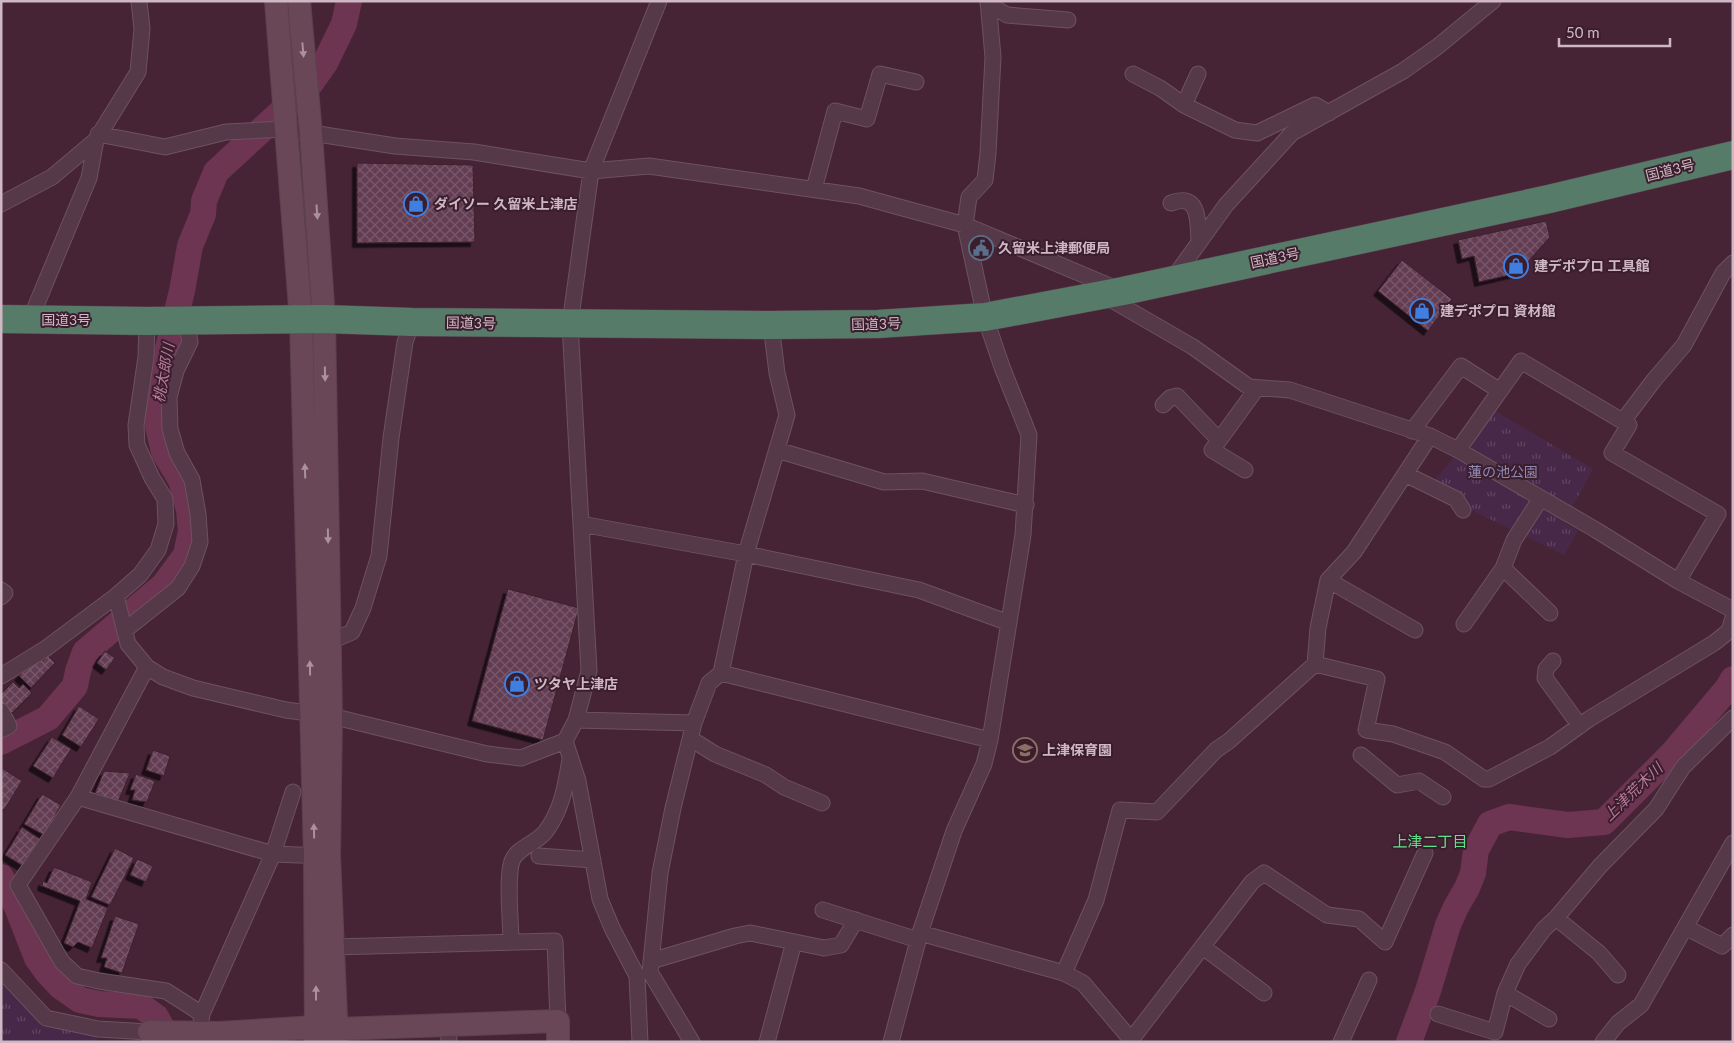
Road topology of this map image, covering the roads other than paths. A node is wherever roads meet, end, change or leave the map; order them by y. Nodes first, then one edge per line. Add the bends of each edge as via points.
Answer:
1 (139, 1) edge
2 (276, 1) edge
3 (299, 1) edge
4 (659, 1) edge
5 (1493, 1) edge
6 (988, 3) edge
7 (1068, 20) dead end
8 (1133, 74) dead end
9 (1198, 74) dead end
10 (916, 82) dead end
11 (1184, 105) junction
12 (1329, 113) junction
13 (286, 129) junction
14 (311, 134) junction
15 (97, 137) junction
16 (1733, 155) edge
17 (591, 171) junction
18 (814, 189) junction
19 (1172, 202) dead end
20 (1, 204) edge
21 (965, 225) junction
22 (1199, 242) junction
23 (1733, 263) edge
24 (1171, 281) junction
25 (1113, 293) junction
26 (985, 317) junction
27 (1, 319) edge
28 (30, 320) junction
29 (186, 320) junction
30 (313, 320) junction
31 (151, 321) junction
32 (412, 322) junction
33 (570, 324) junction
34 (771, 325) junction
35 (1257, 388) junction
36 (1500, 391) junction
37 (1163, 405) dead end
38 (1624, 421) junction
39 (1412, 431) junction
40 (1430, 436) junction
41 (1219, 440) junction
42 (778, 450) junction
43 (1458, 450) junction
44 (1245, 470) dead end
45 (1405, 474) junction
46 (1541, 498) junction
47 (1026, 505) junction
48 (1463, 510) dead end
49 (581, 524) junction
50 (746, 554) junction
51 (1503, 568) junction
52 (1328, 580) junction
53 (1678, 581) junction
54 (1, 590) edge
55 (116, 596) junction
56 (1, 597) edge
57 (1733, 610) edge
58 (1550, 613) dead end
59 (1733, 618) edge
60 (1009, 623) junction
61 (1464, 624) dead end
62 (124, 630) junction
63 (1415, 630) dead end
64 (320, 642) junction
65 (1553, 661) dead end
66 (1315, 664) junction
67 (147, 667) junction
68 (721, 673) junction
69 (1, 676) edge
70 (1, 712) edge
71 (321, 714) junction
72 (1733, 718) edge
73 (576, 720) junction
74 (694, 723) junction
75 (1580, 726) junction
76 (1, 730) edge
77 (691, 738) junction
78 (990, 740) junction
79 (565, 741) junction
80 (1361, 755) dead end
81 (570, 758) junction
82 (293, 792) dead end
83 (78, 797) junction
84 (1443, 797) dead end
85 (822, 803) dead end
86 (1733, 843) edge
87 (1425, 853) dead end
88 (273, 854) junction
89 (322, 856) junction
90 (539, 856) dead end
91 (593, 860) junction
92 (823, 910) dead end
93 (1556, 918) junction
94 (856, 920) junction
95 (1691, 930) dead end
96 (1733, 935) edge
97 (919, 936) junction
98 (511, 942) junction
99 (794, 942) junction
100 (1203, 946) junction
101 (333, 947) junction
102 (1, 970) edge
103 (646, 970) junction
104 (1064, 973) junction
105 (1618, 975) dead end
106 (1369, 980) dead end
107 (1264, 993) dead end
108 (1505, 993) junction
109 (1438, 1014) dead end
110 (1549, 1019) dead end
111 (210, 1030) edge
112 (149, 1032) joint
113 (558, 1032) edge
114 (449, 1033) edge
115 (327, 1035) edge
116 (98, 1036) edge
117 (1489, 1036) edge
118 (1132, 1041) edge
119 (640, 1042) edge
120 (692, 1042) edge
121 (767, 1042) edge
122 (891, 1042) edge
123 (1341, 1042) edge
124 (1603, 1042) edge

1 - 15 street via 142,29 138,72
2 - 13 street
3 -> 14 street
4 - 17 street
5 - 12 street via 1417,62
6 - 7 street via 1007,15
6 - 21 street via 993,57 988,153 984,180 969,197
8 - 11 street
9 - 11 street
10 - 18 street via 880,74 867,119 835,112
11 - 12 street via 1235,130 1257,133 1315,105
12 - 22 street via 1292,133 1226,204
13 - 14 street
13 - 15 street via 226,132 165,147
13 - 30 street
14 - 17 street via 395,146 474,152
14 -> 30 street
15 - 20 street via 52,177
15 - 28 street via 89,178
16 - 24 highway, 国道3号 via 1549,199
17 - 18 street via 648,166
17 - 33 street
18 - 21 street via 859,196
19 - 22 street via 1182,199 1190,202 1197,212
21 - 25 street
21 - 26 street
22 - 24 street
23 - 38 street via 1723,273 1684,345
24 - 25 highway, 国道3号
25 - 26 highway, 国道3号
25 - 35 street via 1249,387
26 - 34 highway, 国道3号 via 878,324
26 - 47 street via 1030,435
27 - 28 highway, 国道3号
28 - 31 highway, 国道3号
29 - 30 highway, 国道3号
29 - 31 highway, 国道3号
29 - 62 street via 190,342 176,371 169,397 170,429 177,453 192,480 200,542 192,566 178,588
30 - 32 highway, 国道3号
30 - 64 street
31 - 55 street via 136,425 137,445 165,499 166,524 158,550 140,575
32 - 33 highway, 国道3号
32 - 64 street via 405,342 390,438 378,556 363,608 352,632
33 - 34 highway, 国道3号
33 - 49 street
34 - 42 street via 787,415
35 - 39 street via 1290,390
35 - 41 street
36 - 38 street via 1520,362
36 - 39 street via 1461,366
36 - 43 street
37 - 41 street via 1177,396
38 - 53 street via 1629,425 1612,453 1718,514
39 - 40 street
40 - 43 street
40 - 45 street
41 - 44 street via 1212,450
42 - 47 street via 884,482 922,481
42 - 50 street
43 - 46 street
45 - 48 street via 1456,499
45 - 52 street via 1354,552
46 - 51 street via 1514,540
46 - 53 street
47 - 60 street
49 - 50 street
49 - 73 street via 588,671
50 - 60 street via 919,590
50 - 68 street
51 - 58 street
51 - 61 street
52 - 63 street
52 - 66 street via 1318,628
53 - 57 street
54 - 56 street via 4,593
55 - 62 street
55 - 69 street via 45,649
59 - 75 street via 1729,631 1714,643
60 - 78 street
62 - 67 street via 128,644
64 - 71 street
65 - 75 street via 1546,669 1545,678
66 - 75 street via 1377,679 1366,730 1393,734 1445,752 1484,780 1550,747
66 - 104 street via 1216,750 1157,812 1120,810 1096,900
67 - 71 street via 193,688 286,710
67 - 83 street
68 - 74 street via 709,683
68 - 78 street
70 - 76 street via 9,726
71 - 79 street via 487,754 521,758
71 - 89 street
72 - 93 street via 1683,767 1656,809 1600,866
73 - 74 street
73 - 79 street
74 - 77 street
77 - 85 street via 715,754
77 - 103 street via 660,873
78 - 97 street via 984,764 954,831
79 - 81 street
80 - 84 street via 1398,785 1419,781
81 - 91 street via 578,781
81 - 98 street via 565,792 555,817 546,832 523,848 513,860 510,877
82 - 88 street
83 - 88 street
83 - 111 street via 18,885 57,954 76,976 166,991
86 - 124 street via 1641,1005 1618,1023
87 - 100 street via 1385,942 1359,919 1327,915 1264,873 1252,882
88 - 89 street
88 - 111 street
89 - 101 street
115 -> 89 street
90 - 91 street
91 - 103 street via 600,899 612,928
92 - 94 street
93 - 105 street via 1599,952
93 - 108 street via 1518,964
94 - 97 street
94 - 99 street via 841,945 824,948
95 - 96 street via 1722,946
97 - 104 street
97 - 122 street
98 - 101 street
98 - 113 street via 555,941
99 - 103 street via 750,933
99 - 121 street
100 - 107 street
100 - 118 street
101 - 115 street
102 - 116 street via 46,1018
103 - 119 street
103 - 120 street
104 - 118 street via 1083,983
106 - 123 street
108 - 110 street
108 - 117 street via 1495,1032
109 - 117 street
111 - 112 street
111 - 115 street
112 - 116 street
113 - 114 street
114 - 115 street

